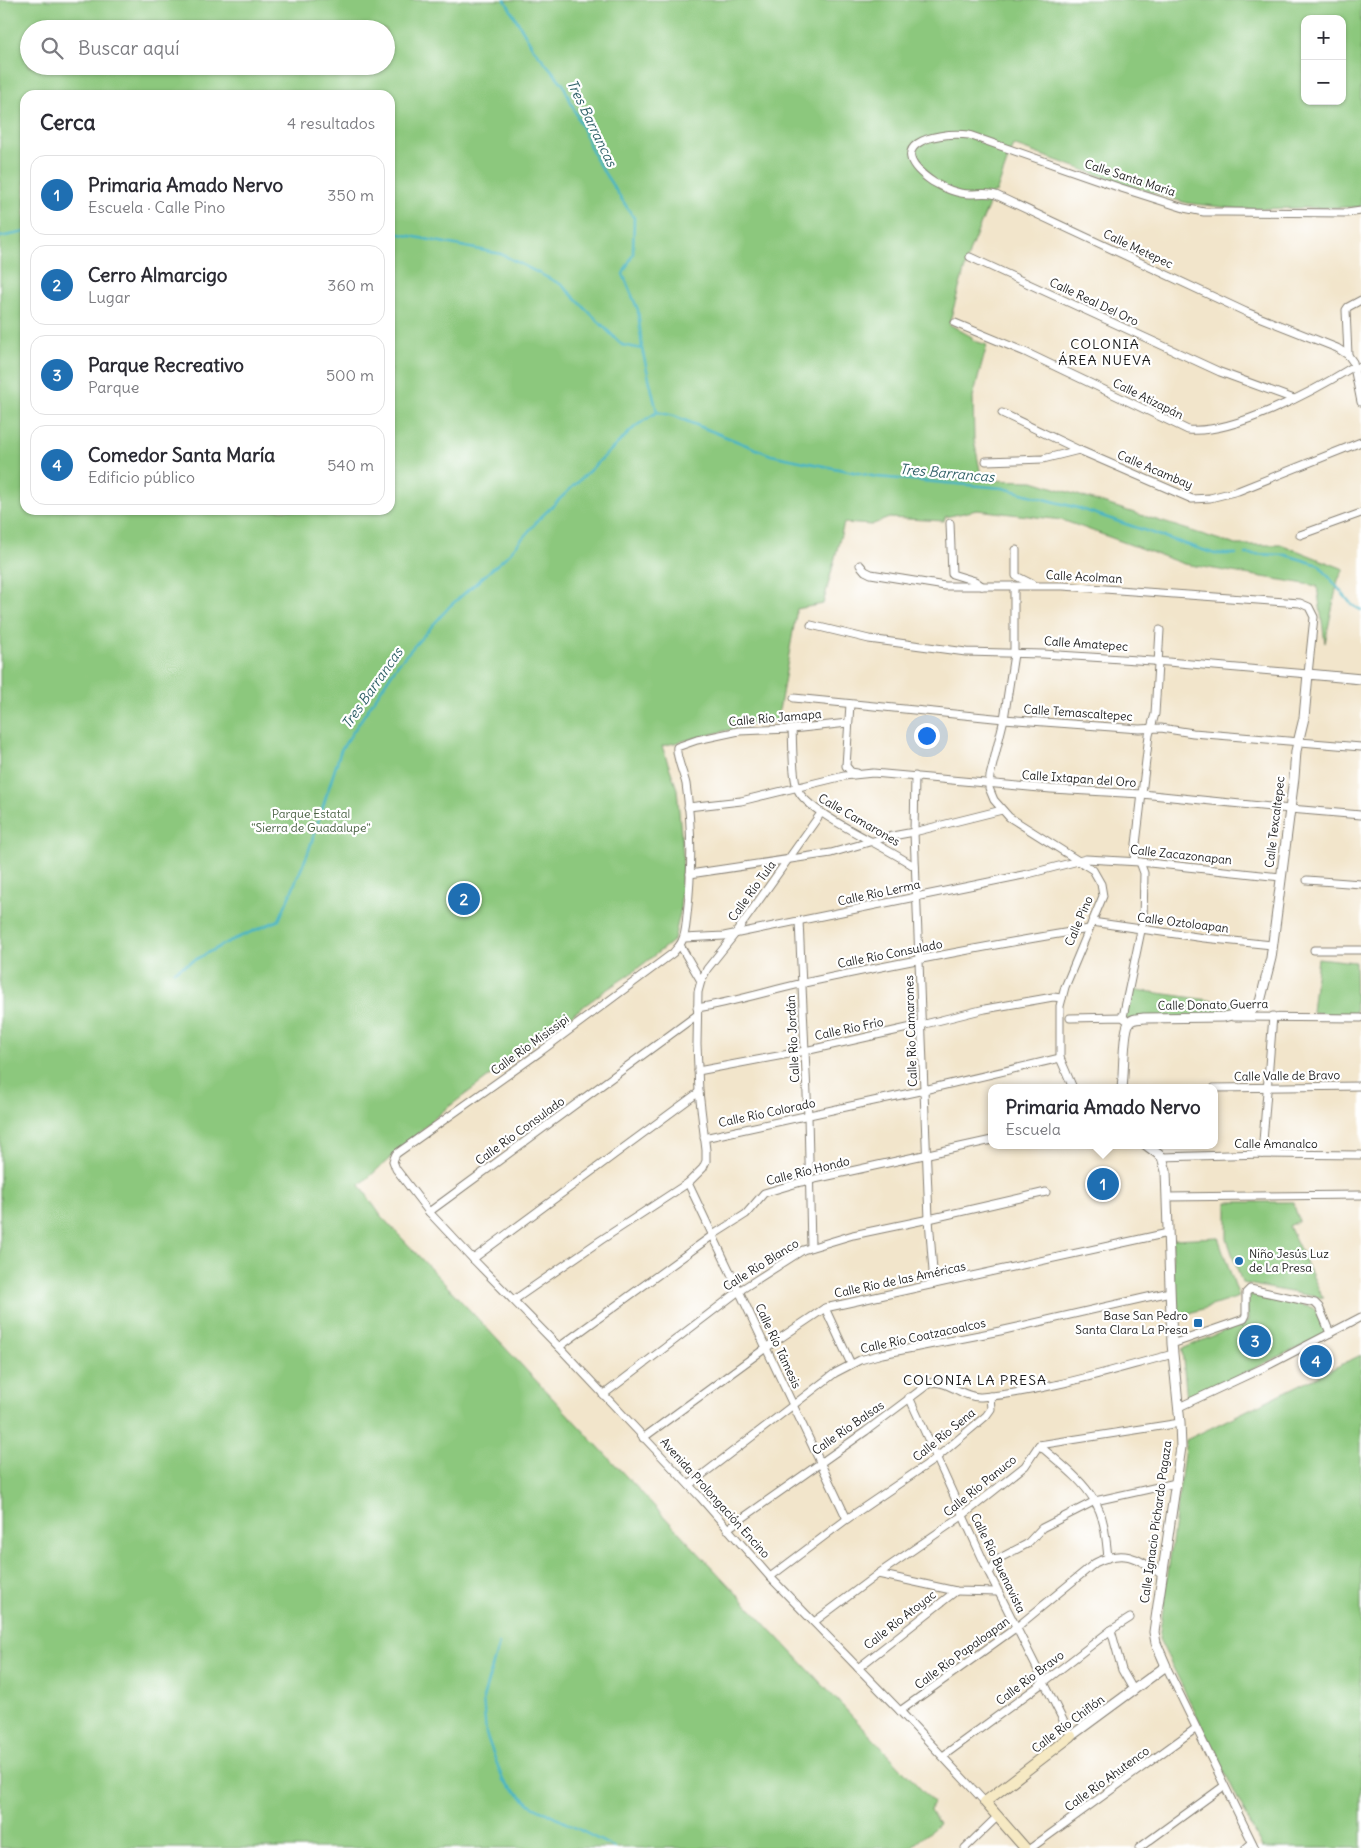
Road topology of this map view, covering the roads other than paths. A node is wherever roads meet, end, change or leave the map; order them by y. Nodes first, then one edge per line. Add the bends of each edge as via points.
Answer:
1 (911, 158) joint
2 (1361, 211) edge
3 (970, 257) dead end
4 (1361, 300) edge
5 (955, 323) dead end
6 (1348, 355) junction
7 (1357, 367) edge
8 (1294, 399) junction
9 (1361, 402) edge
10 (1002, 413) dead end
11 (1361, 442) edge
12 (1079, 450) junction
13 (986, 461) dead end
14 (1361, 512) edge
15 (950, 523) dead end
16 (1300, 535) dead end
17 (1016, 550) dead end
18 (860, 565) dead end
19 (983, 586) junction
20 (1014, 586) junction
21 (1036, 586) junction
22 (1309, 607) joint
23 (811, 625) dead end
24 (1160, 630) dead end
25 (1014, 654) junction
26 (1159, 662) junction
27 (1308, 674) junction
28 (1361, 679) edge
29 (794, 698) dead end
30 (850, 704) junction
31 (1004, 719) junction
32 (848, 723) junction
33 (792, 729) junction
34 (1151, 729) junction
35 (1297, 742) junction
36 (1361, 747) edge
37 (863, 774) junction
38 (915, 776) junction
39 (988, 784) junction
40 (797, 787) junction
41 (1142, 794) junction
42 (688, 807) junction
43 (1290, 809) junction
44 (1002, 810) junction
45 (822, 813) junction
46 (1361, 814) edge
47 (914, 832) junction
48 (872, 841) junction
49 (789, 859) junction
50 (1078, 860) junction
51 (1137, 862) junction
52 (915, 867) junction
53 (690, 874) junction
54 (1281, 877) junction
55 (1307, 880) dead end
56 (1361, 884) edge
57 (918, 897) junction
58 (799, 920) junction
59 (1090, 926) junction
60 (1142, 930) junction
61 (735, 934) junction
62 (682, 941) junction
63 (1272, 944) junction
64 (1314, 950) dead end
65 (1361, 950) edge
66 (919, 960) junction
67 (701, 982) junction
68 (802, 984) junction
69 (1062, 998) junction
70 (696, 1012) junction
71 (1273, 1016) junction
72 (1224, 1017) junction
73 (1070, 1018) dead end
74 (1361, 1018) edge
75 (1126, 1020) junction
76 (921, 1025) junction
77 (805, 1051) junction
78 (1060, 1058) junction
79 (698, 1071) junction
80 (1071, 1084) edge
81 (1122, 1084) edge
82 (1361, 1086) edge
83 (1267, 1087) junction
84 (1218, 1088) edge
85 (924, 1090) junction
86 (699, 1092) junction
87 (808, 1116) junction
88 (704, 1138) junction
89 (988, 1141) edge
90 (1151, 1149) edge
91 (1158, 1154) junction
92 (1262, 1154) junction
93 (928, 1155) junction
94 (1361, 1155) edge
95 (393, 1161) joint
96 (809, 1180) junction
97 (688, 1183) junction
98 (1046, 1192) dead end
99 (1361, 1195) edge
100 (1167, 1197) junction
101 (429, 1212) junction
102 (929, 1219) junction
103 (1168, 1233) junction
104 (713, 1234) junction
105 (811, 1247) junction
106 (473, 1259) junction
107 (934, 1284) junction
108 (739, 1291) junction
109 (1170, 1292) junction
110 (514, 1300) junction
111 (825, 1308) junction
112 (1361, 1317) edge
113 (1330, 1333) junction
114 (1172, 1344) junction
115 (559, 1347) junction
116 (767, 1347) junction
117 (1173, 1354) junction
118 (851, 1364) junction
119 (603, 1395) junction
120 (990, 1396) junction
121 (909, 1398) junction
122 (793, 1406) junction
123 (1179, 1407) junction
124 (1180, 1423) junction
125 (643, 1438) junction
126 (1039, 1445) junction
127 (936, 1459) junction
128 (820, 1462) junction
129 (1176, 1483) junction
130 (688, 1485) junction
131 (1095, 1501) junction
132 (962, 1516) junction
133 (847, 1519) junction
134 (727, 1529) junction
135 (1108, 1558) junction
136 (989, 1573) junction
137 (878, 1574) junction
138 (1161, 1574) junction
139 (770, 1577) junction
140 (956, 1591) junction
141 (998, 1592) junction
142 (1130, 1618) dead end
143 (814, 1622) junction
144 (1017, 1627) junction
145 (1111, 1630) junction
146 (1166, 1666) junction
147 (858, 1668) junction
148 (1044, 1682) junction
149 (1134, 1691) junction
150 (900, 1710) junction
151 (1196, 1729) junction
152 (1071, 1736) junction
153 (942, 1756) junction
154 (1224, 1786) junction
155 (985, 1802) junction
156 (998, 1816) junction
157 (1251, 1846) edge
158 (965, 1848) edge
159 (1025, 1848) edge
160 (1031, 1848) edge
161 (1139, 1848) edge

1 - 2 street, Calle Santa María via 914,146 922,140 960,134 1204,212
1 - 6 street, Calle Metepec via 934,182 947,188 970,194 996,195 1246,312 1326,343
3 - 8 street, Calle Real Del Oro via 1220,372
4 - 6 street via 1346,310
5 - 8 street, Calle Atizapán via 1025,352 1188,430 1217,429
6 - 7 street
7 - 8 street, Calle Atizapán
7 - 9 street
10 - 12 street, Calle Acambay
11 - 12 street, Calle Acambay via 1238,491 1198,499
12 - 13 street via 1043,459
14 - 16 street
15 - 19 street via 952,574
17 - 21 street via 1016,576
18 - 19 street, Calle Acolman via 867,573 929,584
19 - 20 street, Calle Acolman
20 - 21 street, Calle Acolman
20 - 25 street
21 - 22 street, Calle Acolman via 1300,603
22 - 27 street, Calle Texcaltepec via 1314,617
23 - 25 street, Calle Amatepec via 911,646
24 - 26 street
25 - 26 street, Calle Amatepec
25 - 31 street
26 - 27 street, Calle Amatepec
26 - 34 street
27 - 28 street, Calle Amatepec
27 - 35 street, Calle Texcaltepec via 1304,718
29 - 30 street, Calle Temascaltepec
30 - 31 street, Calle Temascaltepec
30 - 32 street
31 - 34 street, Calle Temascaltepec
31 - 39 street
32 - 33 street, Calle Río Jamapa
32 - 37 street via 846,766 851,772
33 - 40 street
33 - 42 street, Calle Río Jamapa via 739,731 677,748
34 - 35 street, Calle Temascaltepec
34 - 41 street
35 - 36 street, Calle Temascaltepec
35 - 43 street, Calle Texcaltepec
37 - 38 street, Calle Ixtapan del Oro
37 - 40 street, Calle Ixtapan del Oro
38 - 39 street, Calle Ixtapan del Oro
38 - 47 street, Calle Río Camarones
39 - 41 street, Calle Ixtapan del Oro
39 - 44 street, Calle Pino
40 - 42 street, Calle Ixtapan del Oro via 741,801
40 - 45 street, Calle Camarones via 804,799
41 - 43 street, Calle Ixtapan del Oro
41 - 51 street
42 - 53 street
43 - 46 street, Calle Ixtapan del Oro
43 - 54 street, Calle Texcaltepec
44 - 47 street
44 - 50 street, Calle Pino via 1017,823
45 - 48 street, Calle Camarones
45 - 49 street, Calle Río Tula
47 - 48 street
47 - 52 street, Calle Río Camarones
48 - 49 street via 831,853
48 - 52 street, Calle Camarones
49 - 53 street
49 - 61 street, Calle Río Tula
50 - 51 street, Calle Zacazonapan
50 - 57 street, Calle Río Lerma
50 - 59 street, Calle Pino via 1097,875 1103,891
51 - 54 street, Calle Zacazonapan
51 - 60 street via 1144,873
52 - 57 street, Calle Río Camarones
53 - 62 street
54 - 63 street, Calle Texcaltepec
55 - 56 street
57 - 58 street, Calle Río Lerma
57 - 66 street, Calle Río Camarones
58 - 61 street, Calle Río Lerma
58 - 68 street, Calle Río Jordán
59 - 60 street, Calle Oztoloapan
59 - 66 street, Calle Río Consulado
59 - 69 street, Calle Pino
60 - 63 street, Calle Oztoloapan
60 - 75 street
61 - 62 street, Calle Río Lerma
61 - 67 street, Calle Río Tula
62 - 67 street
62 - 95 street, Calle Río Misissipi via 673,953 396,1154
63 - 72 street, Calle Texcaltepec via 1260,1002 1252,1010
64 - 65 street
66 - 68 street, Calle Río Consulado
66 - 76 street, Calle Río Camarones
67 - 70 street
68 - 70 street, Calle Río Consulado
68 - 77 street, Calle Río Jordán
69 - 76 street, Calle Río Frío via 985,1009
69 - 78 street, Calle Pino
70 - 79 street
70 - 101 street, Calle Río Consulado
71 - 72 street, Calle Donato Guerra
71 - 74 street, Calle Donato Guerra
71 - 83 street
72 - 75 street, Calle Donato Guerra
73 - 75 street, Calle Donato Guerra
75 - 81 street
76 - 77 street, Calle Río Frío
76 - 85 street, Calle Río Camarones
77 - 79 street, Calle Río Frío
77 - 87 street, Calle Río Jordán
78 - 80 street, Calle Pino
78 - 85 street, Calle Río Colorado
79 - 86 street
82 - 83 street, Calle Valle de Bravo
83 - 84 street, Calle Valle de Bravo
83 - 92 street
85 - 87 street, Calle Río Colorado
85 - 93 street, Calle Río Camarones
86 - 88 street
86 - 106 street
87 - 88 street, Calle Río Colorado
87 - 96 street, Calle Río Jordán
88 - 97 street, Calle Río Colorado via 705,1163
89 - 93 street, Calle Río Hondo
90 - 91 street
91 - 92 street, Calle Amanalco
91 - 100 street, Calle Ignacio Pichardo Pagaza via 1166,1171
92 - 94 street, Calle Amanalco
93 - 96 street, Calle Río Hondo
93 - 102 street, Calle Río Camarones
95 - 101 street, Avenida Prolongación Encino
96 - 104 street, Calle Río Hondo via 764,1193 746,1214
96 - 105 street, Calle Río Jordán
97 - 104 street, Calle Río Támesis
97 - 110 street, Calle Río Colorado
98 - 102 street, Calle Río Blanco
99 - 100 street
100 - 103 street, Calle Ignacio Pichardo Pagaza
101 - 106 street, Avenida Prolongación Encino
102 - 105 street, Calle Río Blanco
102 - 107 street, Calle Río Camarones
103 - 107 street, Calle Río de las Américas
103 - 109 street, Calle Ignacio Pichardo Pagaza
104 - 108 street, Calle Río Támesis
104 - 115 street, Calle Río Hondo
105 - 108 street, Calle Río Blanco
106 - 110 street, Avenida Prolongación Encino
107 - 111 street, Calle Río de las Américas
108 - 116 street, Calle Río Támesis
108 - 119 street, Calle Río Blanco
109 - 114 street, Calle Ignacio Pichardo Pagaza
109 - 118 street, Calle Río Coatzacoalcos via 882,1354
110 - 115 street, Avenida Prolongación Encino
111 - 116 street, Calle Río de las Américas
111 - 118 street
112 - 113 street
113 - 114 street via 1315,1303 1250,1289 1246,1293 1245,1318
113 - 123 street
114 - 117 street, Calle Ignacio Pichardo Pagaza
115 - 119 street, Avenida Prolongación Encino
116 - 122 street, Calle Río Támesis
116 - 125 street, Calle Río de las Américas
117 - 120 street via 1043,1387
117 - 123 street, Calle Ignacio Pichardo Pagaza
118 - 122 street, Calle Río Coatzacoalcos
119 - 125 street, Avenida Prolongación Encino
120 - 121 street, Calle Río Balsas via 974,1397 934,1382
120 - 127 street, Calle Río Sena via 991,1409 986,1416
121 - 127 street, Calle Río Buenavista
121 - 128 street, Calle Río Balsas
122 - 128 street, Calle Río Támesis
122 - 130 street, Calle Río Coatzacoalcos
123 - 124 street, Calle Ignacio Pichardo Pagaza
124 - 126 street
124 - 129 street, Calle Ignacio Pichardo Pagaza via 1181,1447
125 - 130 street, Avenida Prolongación Encino
126 - 131 street via 1078,1479
126 - 132 street, Calle Río Panuco via 1025,1466
127 - 132 street, Calle Río Buenavista
127 - 133 street, Calle Río Sena
128 - 133 street, Calle Río Támesis
128 - 134 street, Calle Río Balsas
129 - 131 street
129 - 138 street, Calle Ignacio Pichardo Pagaza
130 - 134 street, Avenida Prolongación Encino
131 - 135 street via 1105,1531
131 - 136 street via 1042,1528 1027,1544 998,1559
132 - 136 street, Calle Río Buenavista
132 - 137 street, Calle Río Panuco
133 - 139 street, Calle Río Sena
134 - 139 street, Avenida Prolongación Encino
135 - 138 street, Calle Río Papaloapan via 1137,1558
135 - 144 street, Calle Río Papaloapan via 1095,1563
136 - 141 street, Calle Río Buenavista
137 - 140 street
137 - 143 street, Calle Río Panuco
138 - 146 street, Calle Ignacio Pichardo Pagaza via 1154,1632
139 - 143 street, Avenida Prolongación Encino
140 - 141 street
140 - 147 street, Calle Río Atoyac
141 - 144 street, Calle Río Buenavista
142 - 145 street, Calle Río Bravo
143 - 147 street, Avenida Prolongación Encino
144 - 148 street, Calle Río Buenavista
144 - 150 street, Calle Río Papaloapan
145 - 148 street, Calle Río Bravo
145 - 149 street via 1122,1670
146 - 149 street, Calle Río Chiflón
146 - 151 street, Calle Ignacio Pichardo Pagaza
147 - 150 street, Avenida Prolongación Encino
148 - 152 street, Calle Río Buenavista
148 - 153 street, Calle Río Bravo
149 - 152 street, Calle Río Chiflón
150 - 153 street, Avenida Prolongación Encino
151 - 154 street, Calle Ignacio Pichardo Pagaza
151 - 160 street, Calle Río Ahutenco
152 - 155 main road, Calle Río Chiflón
153 - 155 street, Avenida Prolongación Encino
154 - 157 street, Calle Ignacio Pichardo Pagaza
154 - 161 street
155 - 156 main road, Avenida Prolongación Encino
156 - 158 street
156 - 159 main road, Avenida Prolongación Encino

